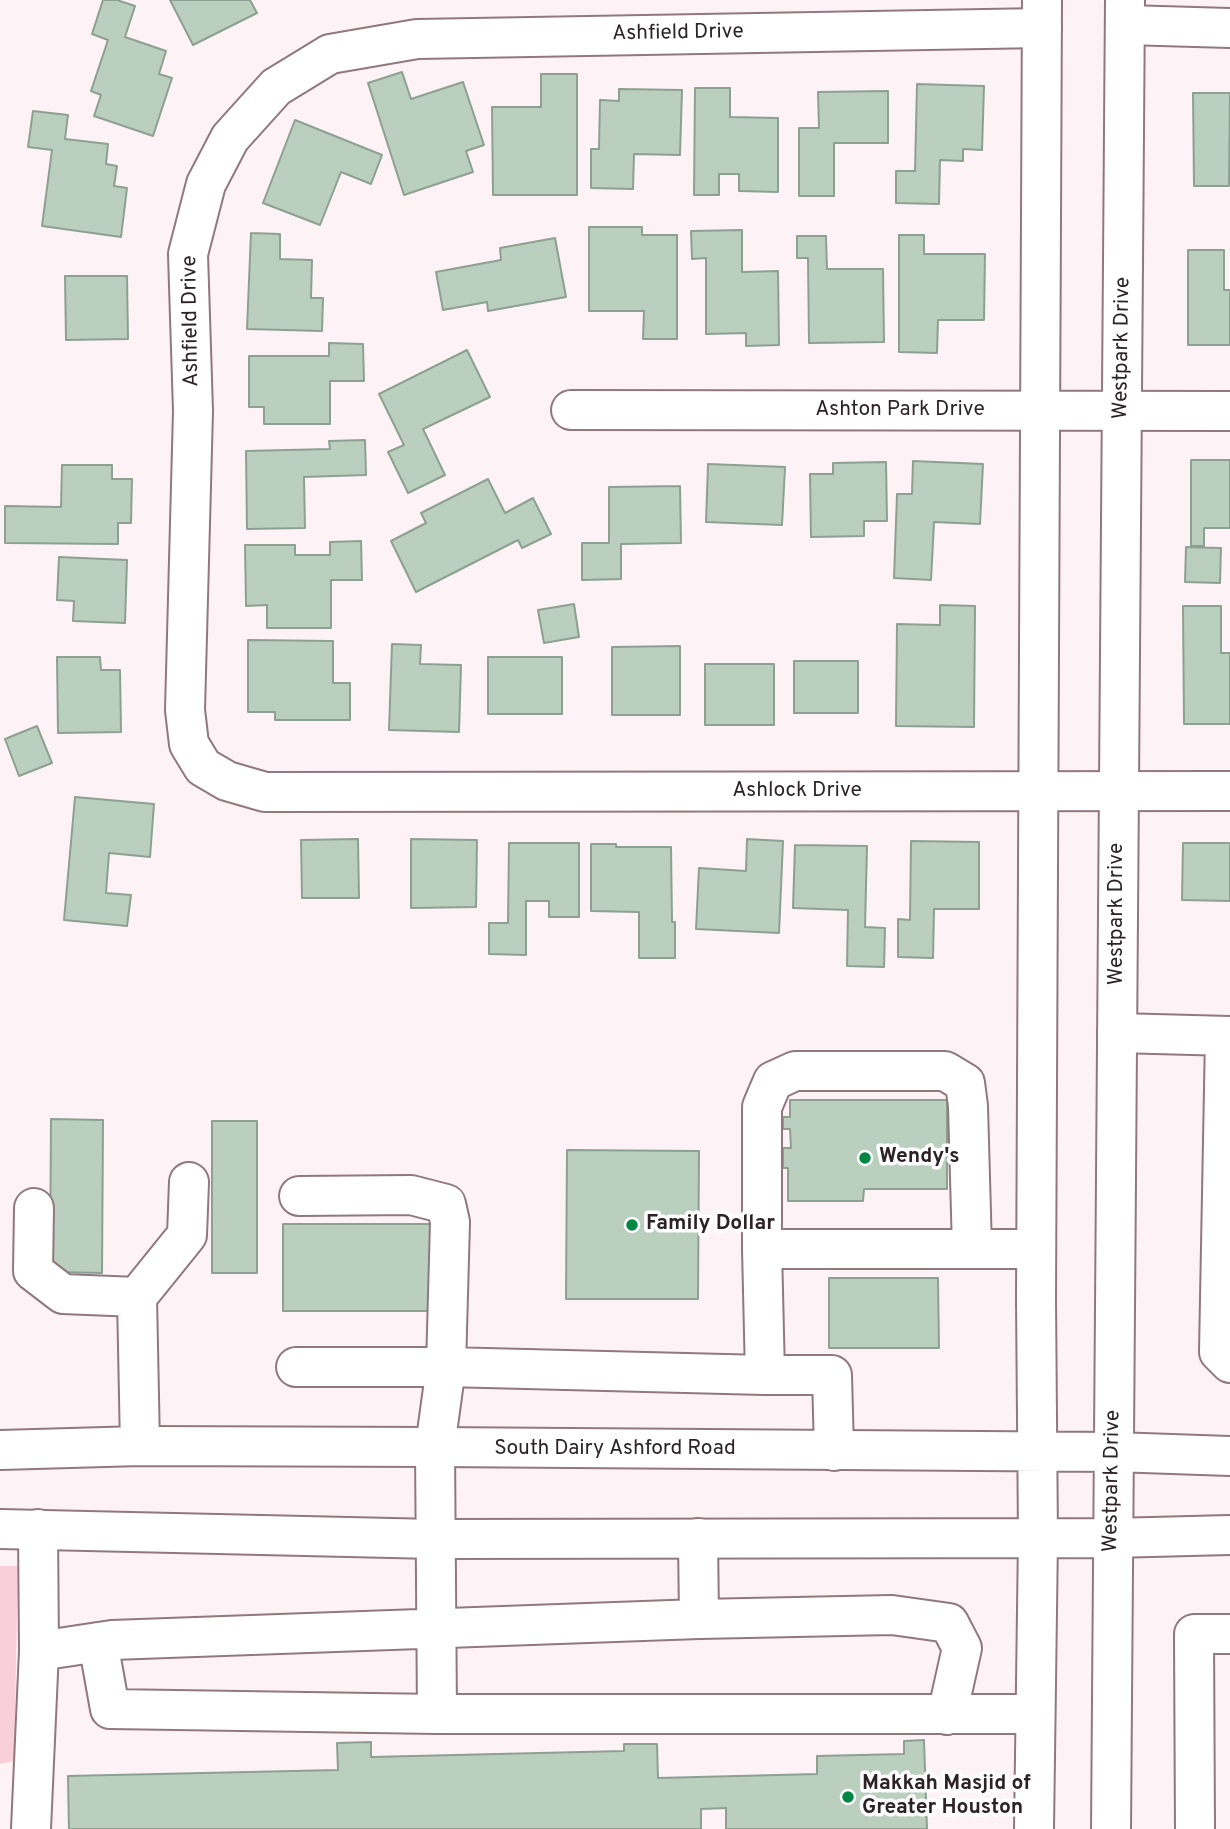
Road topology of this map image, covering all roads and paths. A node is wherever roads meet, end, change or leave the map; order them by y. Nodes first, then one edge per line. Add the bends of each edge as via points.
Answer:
1 (1125, 12) edge
2 (1042, 14) edge
3 (1230, 28) edge
4 (571, 410) dead end
5 (1122, 411) junction
6 (1230, 411) edge
7 (1040, 412) junction
8 (1119, 790) junction
9 (1038, 791) junction
10 (1230, 791) edge
11 (364, 793) joint
12 (1117, 1033) junction
13 (1228, 1036) edge
14 (189, 1182) dead end
15 (299, 1196) dead end
16 (34, 1208) dead end
17 (762, 1249) junction
18 (972, 1249) junction
19 (1036, 1249) junction
20 (137, 1297) junction
21 (1230, 1363) edge
22 (296, 1367) dead end
23 (446, 1367) junction
24 (765, 1375) junction
25 (140, 1447) junction
26 (435, 1447) junction
27 (0, 1450) edge
28 (834, 1451) junction
29 (1114, 1452) junction
30 (1037, 1453) junction
31 (1230, 1456) edge
32 (0, 1529) edge
33 (38, 1529) junction
34 (1230, 1535) edge
35 (698, 1538) junction
36 (1038, 1538) junction
37 (1112, 1538) junction
38 (435, 1539) junction
39 (699, 1619) junction
40 (437, 1628) junction
41 (1230, 1634) edge
42 (98, 1642) junction
43 (39, 1651) junction
44 (437, 1714) junction
45 (947, 1714) junction
46 (1034, 1714) junction
47 (31, 1829) edge
48 (1034, 1829) edge
49 (1111, 1829) edge
50 (1195, 1829) edge

1 - 3 main road
1 - 5 main road, Westpark Drive
2 - 7 main road
2 - 11 main road, Ashfield Drive via 417,39 330,54 276,87 230,138 206,184 188,254 193,411 185,710 189,744 203,767 227,782 265,792
4 - 7 main road, Ashton Park Drive
5 - 6 main road, Ashton Park Drive
5 - 7 main road, Ashton Park Drive
5 - 8 main road, Westpark Drive
7 - 9 main road
8 - 9 main road, Ashlock Drive
8 - 10 main road, Ashlock Drive
8 - 12 main road, Westpark Drive
9 - 11 main road, Ashlock Drive
9 - 19 main road
12 - 13 main road
12 - 29 main road, Westpark Drive
13 - 21 main road via 1219,1352
14 - 20 main road via 187,1236
15 - 23 main road via 411,1195 446,1204 450,1222
16 - 20 main road via 33,1271 63,1294
17 - 18 main road
17 - 18 main road via 762,1107 773,1081 795,1071 945,1071 965,1083
17 - 24 main road
18 - 19 main road
19 - 30 main road
20 - 25 main road
22 - 23 main road
23 - 24 main road
23 - 26 main road
24 - 28 main road via 832,1375
25 - 26 main road, South Dairy Ashford Road
25 - 27 main road, South Dairy Ashford Road
26 - 28 main road, South Dairy Ashford Road
26 - 38 main road
28 - 30 main road, South Dairy Ashford Road
29 - 30 main road, South Dairy Ashford Road
29 - 31 main road, South Dairy Ashford Road
29 - 37 main road, Westpark Drive
30 - 36 main road
32 - 33 main road
33 - 38 main road
33 - 43 main road
34 - 37 main road
35 - 36 main road
35 - 38 main road
35 - 39 main road
36 - 37 main road
36 - 46 main road
37 - 49 main road, Westpark Drive
38 - 40 main road
39 - 40 main road
39 - 45 main road via 892,1615 949,1622 962,1648
40 - 42 main road
40 - 44 main road
41 - 50 main road via 1194,1634
42 - 43 main road
42 - 44 main road via 110,1709
43 - 47 main road
44 - 45 main road
45 - 46 main road
46 - 48 main road

